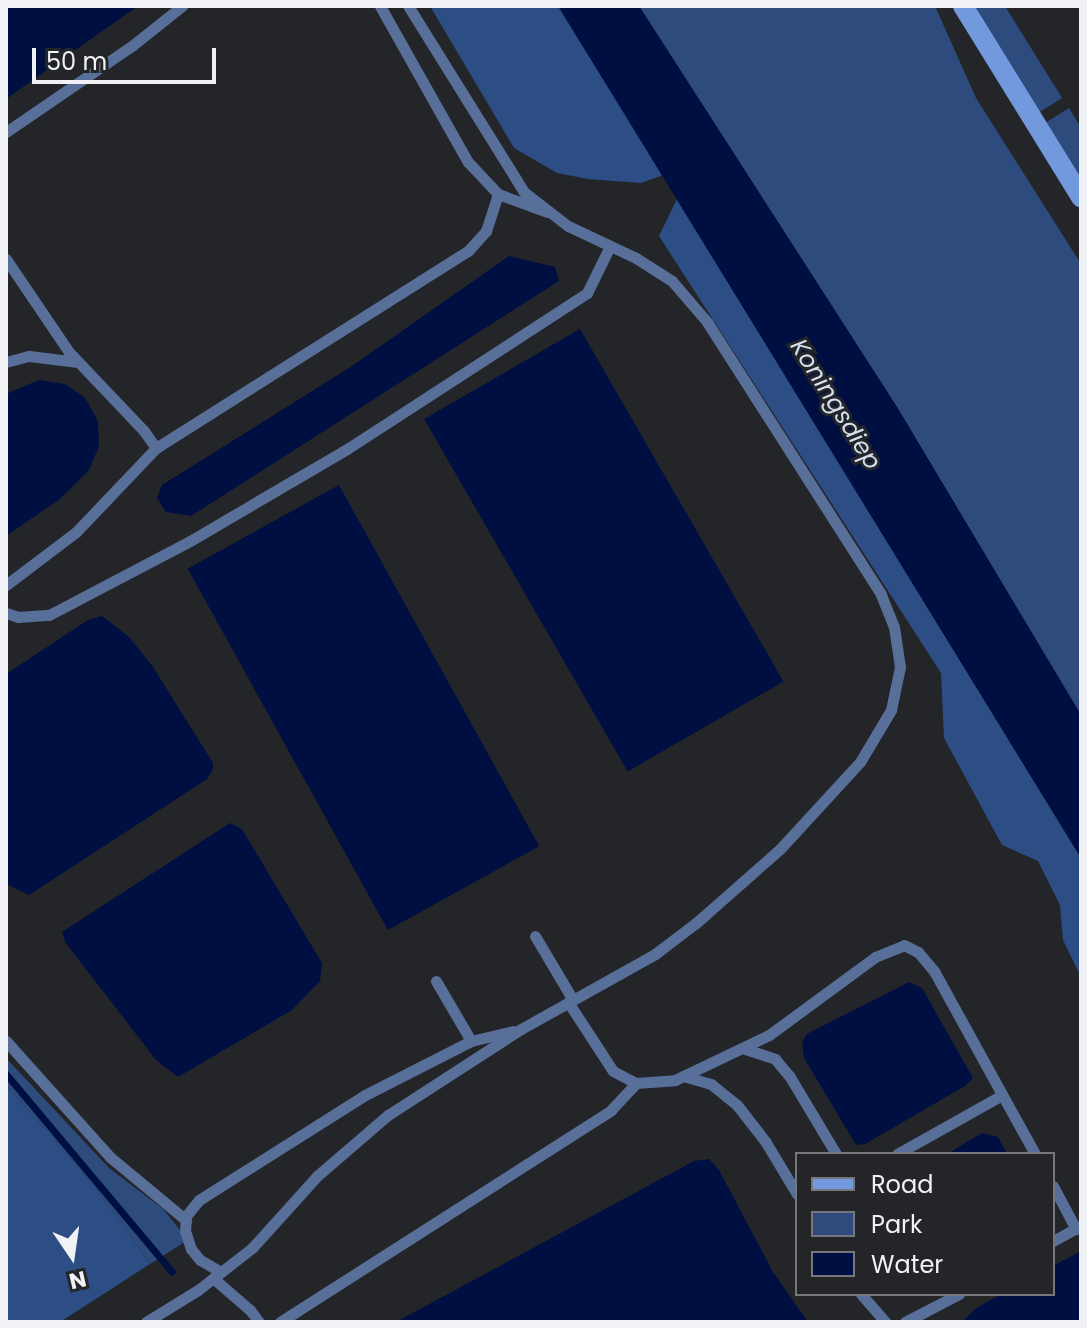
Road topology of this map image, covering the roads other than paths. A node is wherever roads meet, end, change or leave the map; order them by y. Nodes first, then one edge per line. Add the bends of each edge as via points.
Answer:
1 (182, 6) edge
2 (380, 6) edge
3 (408, 6) edge
4 (963, 6) edge
5 (6, 132) edge
6 (498, 194) junction
7 (1081, 197) edge
8 (552, 213) junction
9 (610, 246) junction
10 (6, 259) edge
11 (6, 362) edge
12 (79, 362) junction
13 (156, 448) junction
14 (6, 585) edge
15 (6, 613) edge
16 (535, 936) dead end
17 (436, 981) dead end
18 (570, 1001) junction
19 (521, 1029) junction
20 (6, 1041) edge
21 (471, 1041) junction
22 (745, 1049) junction
23 (683, 1076) junction
24 (636, 1083) junction
25 (1002, 1095) junction
26 (835, 1152) edge
27 (901, 1152) edge
28 (1034, 1152) edge
29 (1055, 1189) edge
30 (795, 1191) edge
31 (186, 1220) junction
32 (1078, 1227) edge
33 (1055, 1240) edge
34 (217, 1275) junction
35 (863, 1296) edge
36 (955, 1296) edge
37 (146, 1322) edge
38 (259, 1322) edge
39 (280, 1322) edge
40 (885, 1322) edge
41 (905, 1322) edge

1 - 5 lane
2 - 6 lane via 468,162
3 - 8 lane via 524,192
4 - 7 street
6 - 8 lane
6 - 13 lane via 486,231 468,251
8 - 9 lane
9 - 15 lane via 587,293 347,449 49,615
9 - 18 lane via 672,281 708,323 881,594 894,627 900,667 891,710 860,762 780,849 655,954
10 - 12 lane
11 - 12 lane via 29,356
12 - 13 lane
13 - 14 lane via 76,532
16 - 18 lane
17 - 21 lane
18 - 19 lane
18 - 24 lane via 613,1071
19 - 21 lane
19 - 34 lane via 388,1115 317,1176 252,1248
20 - 31 lane via 110,1157
21 - 31 lane via 365,1095 199,1200
22 - 23 lane
22 - 25 lane via 875,957 904,945 934,971
22 - 26 lane via 775,1059
23 - 24 lane
23 - 30 lane via 711,1084 737,1105
24 - 39 lane via 611,1110
25 - 27 lane
25 - 28 lane
29 - 32 lane
31 - 34 lane via 191,1249
32 - 33 lane
34 - 37 lane
34 - 38 lane
35 - 40 lane
36 - 41 lane

